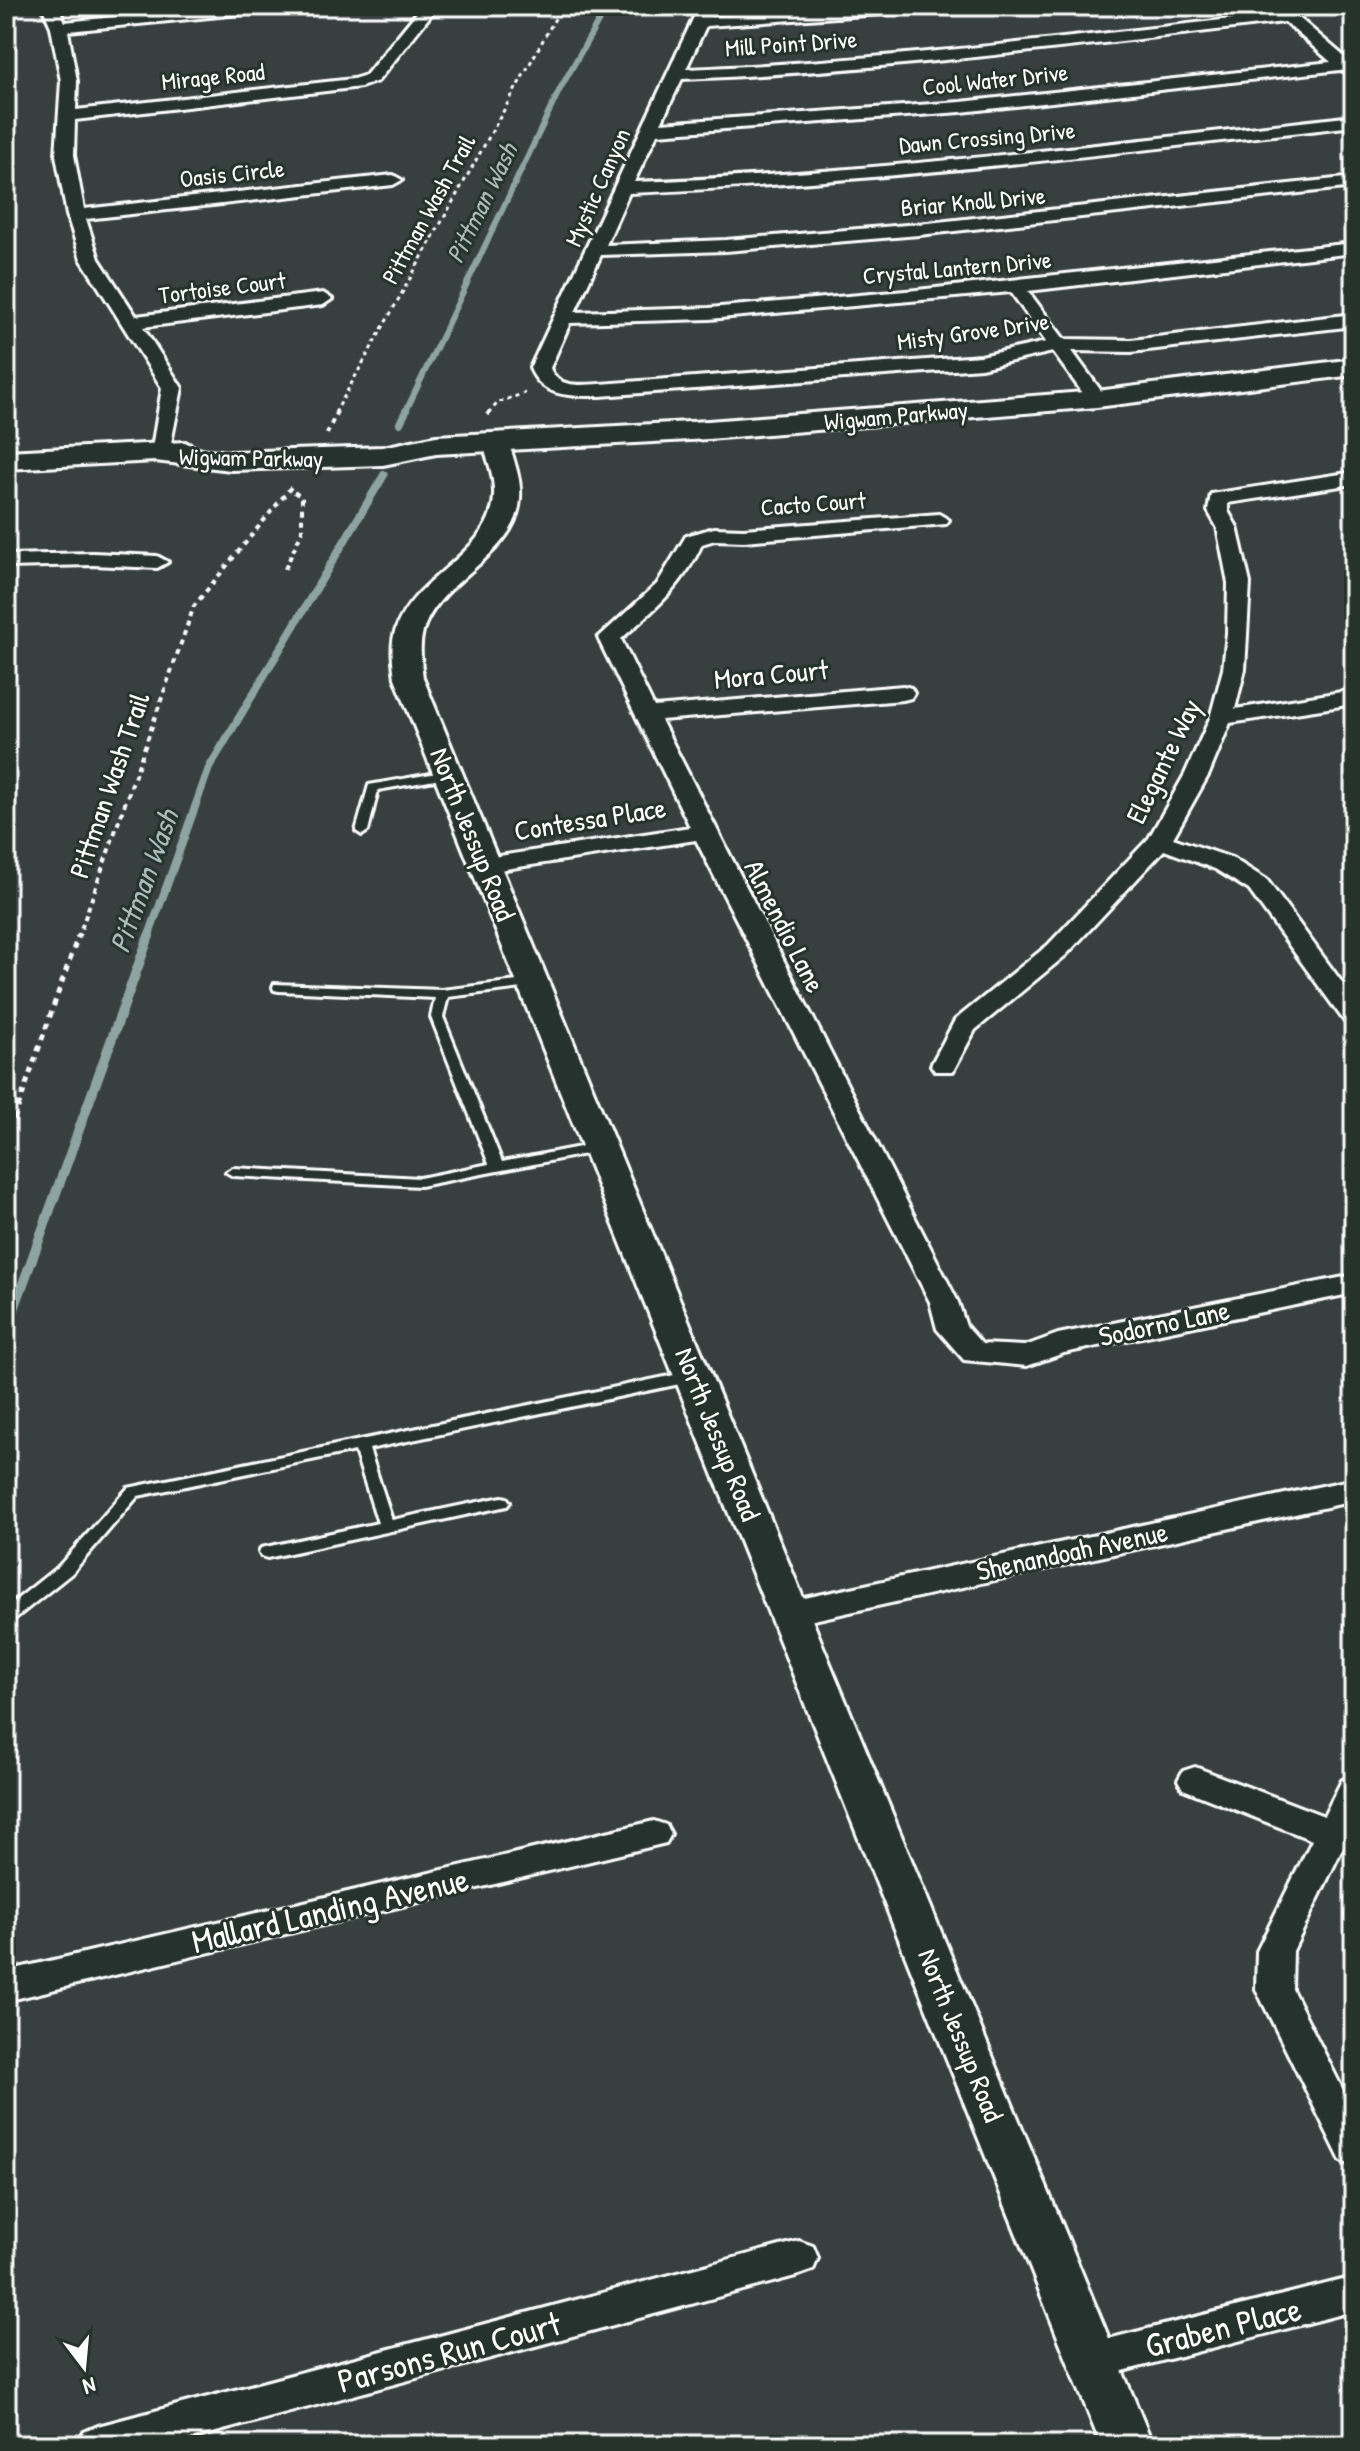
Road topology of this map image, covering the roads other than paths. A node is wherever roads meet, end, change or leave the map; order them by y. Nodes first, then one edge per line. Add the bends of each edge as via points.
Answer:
1 (50, 6) edge
2 (271, 6) edge
3 (430, 6) edge
4 (924, 6) edge
5 (1276, 6) edge
6 (704, 14) edge
7 (1289, 17) junction
8 (59, 27) junction
9 (1349, 69) edge
10 (677, 74) junction
11 (67, 116) junction
12 (1354, 121) edge
13 (650, 129) junction
14 (393, 180) dead end
15 (1354, 182) edge
16 (624, 188) junction
17 (76, 215) junction
18 (1354, 248) edge
19 (595, 250) junction
20 (1016, 287) junction
21 (323, 299) dead end
22 (563, 317) junction
23 (1354, 320) edge
24 (128, 323) junction
25 (1057, 345) junction
26 (1354, 367) edge
27 (550, 385) joint
28 (1097, 399) junction
29 (489, 430) junction
30 (161, 454) junction
31 (6, 460) edge
32 (1354, 478) edge
33 (939, 520) dead end
34 (693, 540) joint
35 (6, 561) edge
36 (157, 562) dead end
37 (903, 693) dead end
38 (1354, 697) edge
39 (645, 715) junction
40 (1221, 718) junction
41 (448, 775) junction
42 (362, 831) dead end
43 (704, 832) junction
44 (1159, 841) junction
45 (486, 865) junction
46 (534, 983) junction
47 (279, 987) dead end
48 (442, 994) junction
49 (1354, 1017) edge
50 (944, 1065) dead end
51 (601, 1147) junction
52 (497, 1167) junction
53 (233, 1172) dead end
54 (1354, 1284) edge
55 (974, 1353) joint
56 (694, 1376) junction
57 (360, 1445) junction
58 (1354, 1490) edge
59 (502, 1502) dead end
60 (387, 1527) junction
61 (267, 1552) dead end
62 (791, 1613) junction
63 (6, 1617) edge
64 (1195, 1780) dead end
65 (1354, 1789) edge
66 (1331, 1833) junction
67 (654, 1834) dead end
68 (6, 1986) edge
69 (1354, 2150) edge
70 (799, 2258) dead end
71 (1354, 2294) edge
72 (1092, 2361) junction
73 (98, 2445) edge
74 (1127, 2445) edge

1 - 8 street
2 - 8 street
3 - 11 street, Mirage Road via 372,78 364,81
4 - 6 street
5 - 7 street
6 - 10 street, Mystic Canyon
7 - 9 street
7 - 10 street, Mill Point Drive via 996,50
8 - 11 street via 69,81
9 - 13 street, Cool Water Drive via 961,107
10 - 13 street, Mystic Canyon
11 - 17 street via 65,155
12 - 16 street, Dawn Crossing Drive via 1000,161
13 - 16 street, Mystic Canyon
14 - 17 street, Oasis Circle
15 - 19 street, Briar Knoll Drive via 911,231
16 - 19 street, Mystic Canyon
17 - 24 street via 90,259
18 - 20 street, Crystal Lantern Drive
19 - 22 street, Mystic Canyon
20 - 22 street, Crystal Lantern Drive via 682,314
20 - 25 street
21 - 24 street, Tortoise Court
22 - 27 street, Mystic Canyon via 540,368
23 - 25 street, Misty Grove Drive via 1131,346
24 - 30 street via 172,388
25 - 27 street, Misty Grove Drive via 981,362 819,375 600,390
25 - 28 street
26 - 28 main road, Wigwam Parkway
28 - 29 main road, Wigwam Parkway via 723,429
29 - 30 main road, Wigwam Parkway via 383,456 231,461
29 - 41 street, North Jessup Road via 506,482 507,505 479,551 424,602 406,649 409,678
30 - 31 main road, Wigwam Parkway
32 - 40 street, Elegante Way via 1218,498 1239,583 1234,669
33 - 34 street, Cacto Court via 714,534
34 - 39 street, Almendio Lane via 665,589 609,638
35 - 36 street
37 - 39 street, Mora Court
38 - 40 street
39 - 43 street, Almendio Lane
40 - 44 street, Elegante Way
41 - 42 lane via 373,787
41 - 45 street, North Jessup Road
43 - 45 street, Contessa Place
43 - 55 street, Almendio Lane via 944,1302 952,1329
44 - 49 street via 1211,857 1258,885
44 - 50 street, Elegante Way via 1057,950 964,1026
45 - 46 street, North Jessup Road
46 - 48 lane
46 - 51 street, North Jessup Road
47 - 48 lane
48 - 52 lane via 437,1017
51 - 52 lane
51 - 56 street, North Jessup Road
52 - 53 lane via 420,1182
54 - 55 street, Sodorno Lane via 1058,1344 1027,1356
56 - 57 lane
56 - 62 street, North Jessup Road
57 - 60 lane
57 - 63 lane via 133,1492 66,1569
58 - 62 street, Shenandoah Avenue
59 - 60 lane
60 - 61 lane
62 - 72 street, North Jessup Road
64 - 66 street
65 - 66 street
66 - 69 street via 1275,1951 1274,1989
67 - 68 street, Mallard Landing Avenue
70 - 73 street, Parsons Run Court
71 - 72 street, Graben Place
72 - 74 street, North Jessup Road

